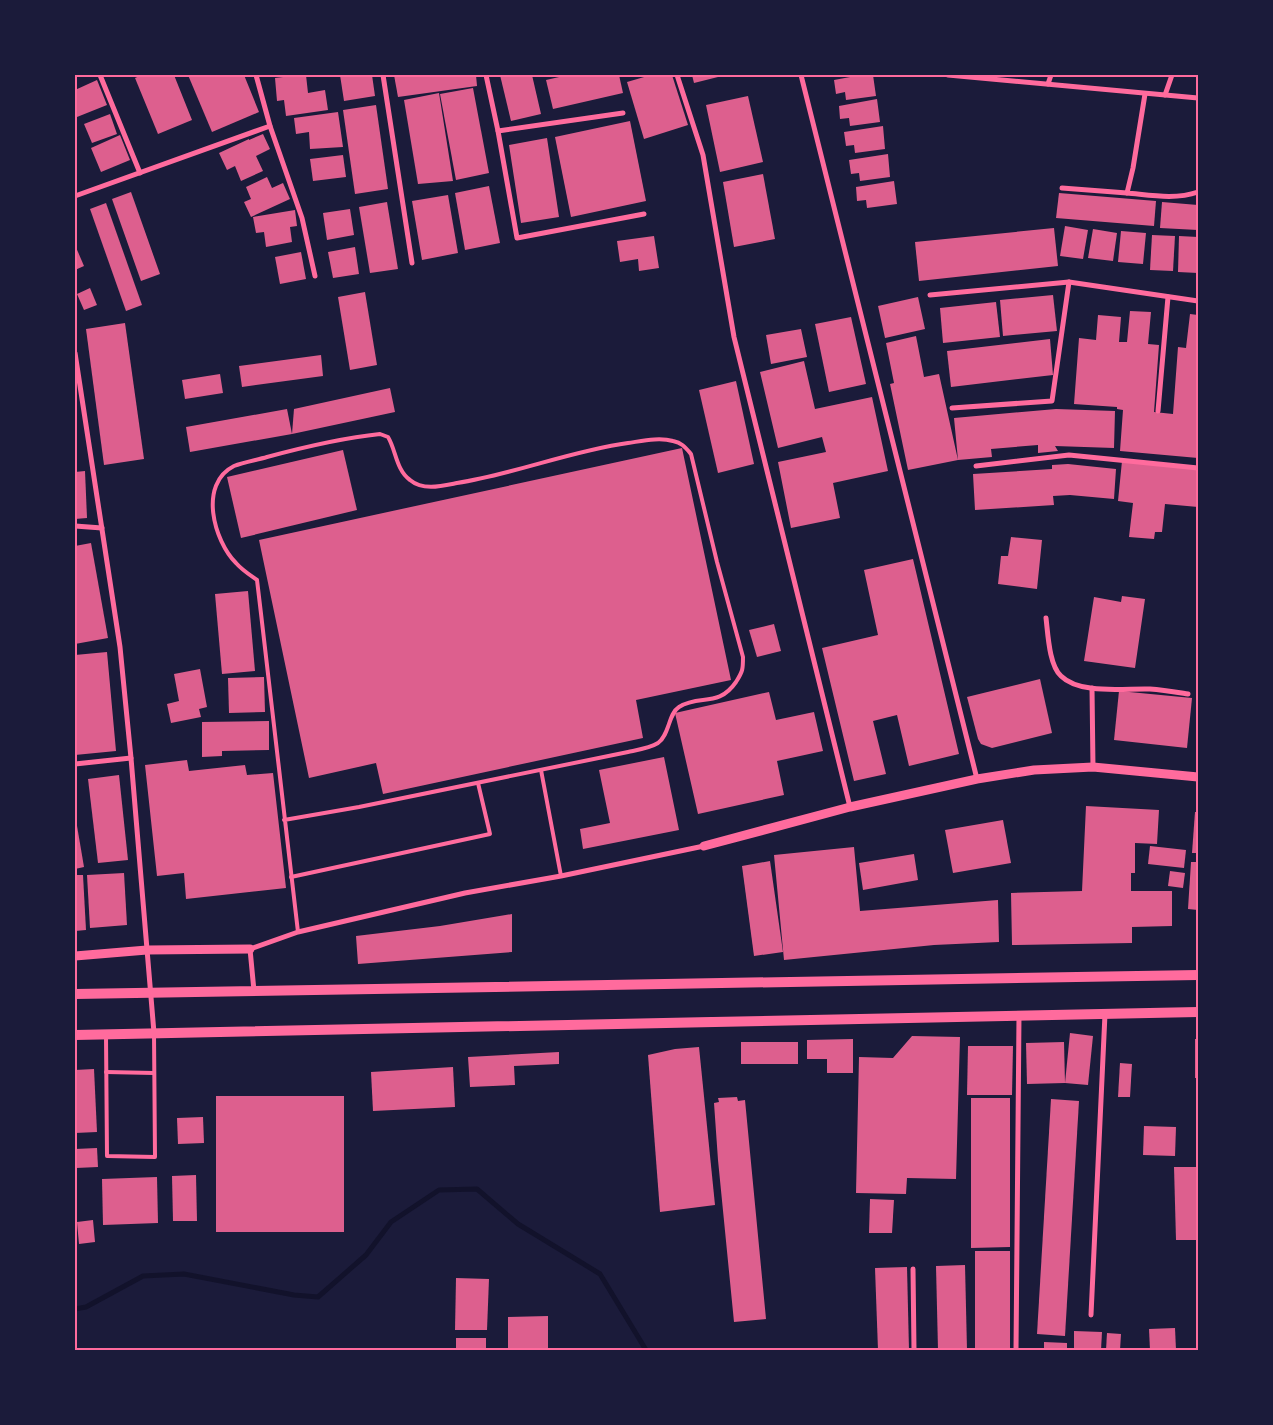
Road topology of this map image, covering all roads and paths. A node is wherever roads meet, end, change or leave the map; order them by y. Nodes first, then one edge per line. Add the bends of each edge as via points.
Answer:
1 (100, 75) edge
2 (256, 75) edge
3 (383, 75) edge
4 (486, 75) edge
5 (677, 75) edge
6 (801, 75) edge
7 (948, 75) edge
8 (1051, 75) edge
9 (1172, 75) edge
10 (1005, 78) edge
11 (1048, 84) junction
12 (1145, 94) junction
13 (1165, 96) junction
14 (1198, 98) edge
15 (623, 113) dead end
16 (270, 126) junction
17 (498, 131) junction
18 (140, 173) junction
19 (1062, 188) dead end
20 (1127, 192) junction
21 (1198, 192) edge
22 (75, 196) edge
23 (644, 214) dead end
24 (412, 263) dead end
25 (315, 276) dead end
26 (1069, 282) junction
27 (930, 295) dead end
28 (1168, 297) junction
29 (1198, 301) edge
30 (75, 353) edge
31 (952, 408) dead end
32 (1158, 411) dead end
33 (976, 466) dead end
34 (1198, 468) edge
35 (75, 526) edge
36 (102, 528) junction
37 (1046, 618) dead end
38 (1092, 688) junction
39 (1188, 694) dead end
40 (131, 758) junction
41 (75, 764) edge
42 (1093, 767) junction
43 (541, 770) junction
44 (1198, 777) edge
45 (977, 779) junction
46 (478, 783) junction
47 (850, 807) junction
48 (284, 820) junction
49 (704, 846) joint
50 (562, 876) junction
51 (292, 878) junction
52 (298, 932) junction
53 (147, 950) junction
54 (250, 950) junction
55 (75, 956) edge
56 (1198, 975) edge
57 (254, 990) junction
58 (150, 993) junction
59 (75, 994) edge
60 (1198, 1012) edge
61 (1105, 1014) junction
62 (1019, 1016) junction
63 (154, 1034) junction
64 (75, 1035) edge
65 (106, 1035) junction
66 (106, 1072) junction
67 (154, 1073) junction
68 (913, 1269) dead end
69 (1091, 1315) dead end
70 (914, 1350) edge
71 (1016, 1350) edge

1 - 18 street
2 - 16 street
3 - 24 street
4 - 17 street
5 - 47 street via 703,155 734,337
6 - 45 street
7 - 10 street
8 - 11 street
9 - 13 street
10 - 11 street
11 - 12 street
12 - 13 street
12 - 20 street
13 - 14 street
15 - 17 street
16 - 18 street
16 - 25 street via 302,218
17 - 23 street via 516,238
18 - 22 street
19 - 20 street
20 - 21 street via 1161,196 1188,196
26 - 27 street
26 - 28 street
26 - 31 street via 1052,401
28 - 29 street
28 - 32 street
30 - 36 street
33 - 34 street via 1069,455
35 - 36 street
36 - 40 street via 120,647
37 - 38 street via 1055,668 1073,684
38 - 39 street via 1150,689
38 - 42 street
40 - 41 street
40 - 53 street
42 - 44 street
42 - 45 street via 1034,770
43 - 46 lane
43 - 48 lane via 657,743 678,708 729,693 744,671 691,454 683,444 672,440 648,440 599,447 485,479 430,487 409,480 400,468 392,442 380,434 300,448 234,466 220,477 212,500 212,514 224,547 235,563 257,580
43 - 50 lane
45 - 47 street
46 - 48 lane
46 - 51 lane via 490,834
47 - 49 street
48 - 51 lane
49 - 50 street
50 - 52 street via 465,893
51 - 52 lane
52 - 54 street
53 - 54 street
53 - 55 street
53 - 58 street
54 - 57 street
56 - 57 main road
57 - 58 main road
58 - 59 main road
58 - 63 street
60 - 61 main road
61 - 62 main road
61 - 69 street
62 - 63 main road
62 - 71 street
63 - 65 main road
63 - 67 lane
64 - 65 main road
65 - 66 lane
66 - 67 lane
66 - 67 lane via 107,1156 155,1157
68 - 70 street

